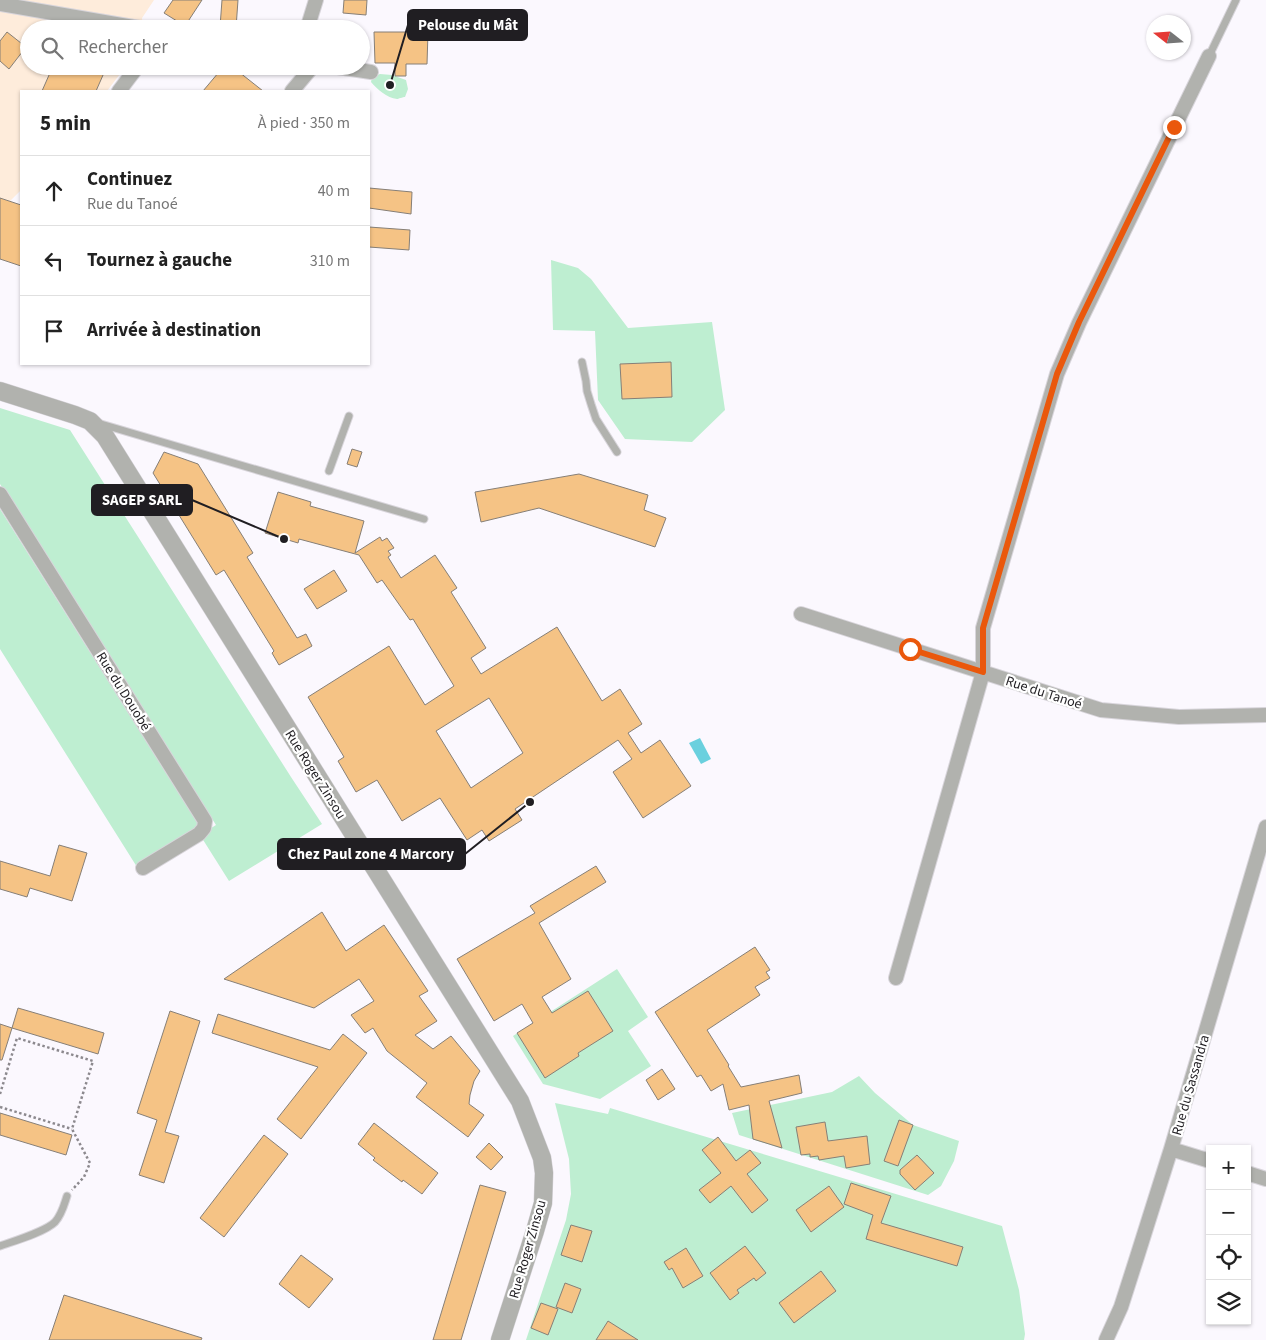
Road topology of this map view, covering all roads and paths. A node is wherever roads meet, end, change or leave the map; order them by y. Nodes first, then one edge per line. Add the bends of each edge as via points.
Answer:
1 (316, 0) edge
2 (1236, 0) edge
3 (0, 4) edge
4 (93, 20) edge
5 (310, 20) edge
6 (1209, 56) joint
7 (131, 75) edge
8 (305, 75) edge
9 (120, 90) edge
10 (293, 90) edge
11 (582, 362) dead end
12 (0, 391) edge
13 (349, 416) dead end
14 (90, 421) junction
15 (617, 452) dead end
16 (330, 471) dead end
17 (0, 494) edge
18 (424, 519) dead end
19 (801, 614) dead end
20 (983, 672) junction
21 (1266, 715) edge
22 (1266, 827) edge
23 (143, 868) dead end
24 (896, 978) dead end
25 (0, 1094) edge
26 (0, 1108) edge
27 (72, 1129) junction
28 (1171, 1149) junction
29 (1206, 1160) edge
30 (1251, 1174) edge
31 (1266, 1179) edge
32 (67, 1196) joint
33 (0, 1246) edge
34 (500, 1340) edge
35 (1106, 1340) edge

1 - 5 street
2 - 6 lane
3 - 4 street
6 - 20 street via 1079,322 1057,374 983,628
7 - 9 street
8 - 10 street
11 - 15 lane via 596,418
12 - 14 street, Rue Roger Zinsou
13 - 16 lane
14 - 18 lane
14 - 34 street, Rue Roger Zinsou via 105,436 520,1101 542,1158 543,1203
17 - 23 street, Rue du Douobé via 205,821 199,834
19 - 20 street, Rue du Tanoé
20 - 21 street, Rue du Tanoé via 1100,710 1179,717
20 - 24 street
22 - 28 street, Rue du Sassandra
25 - 27 path via 17,1038 93,1061
26 - 27 path
27 - 32 path via 90,1163 84,1177
28 - 29 street
28 - 35 street, Rue du Sassandra via 1121,1307
30 - 31 street
32 - 33 lane via 62,1212 47,1228

